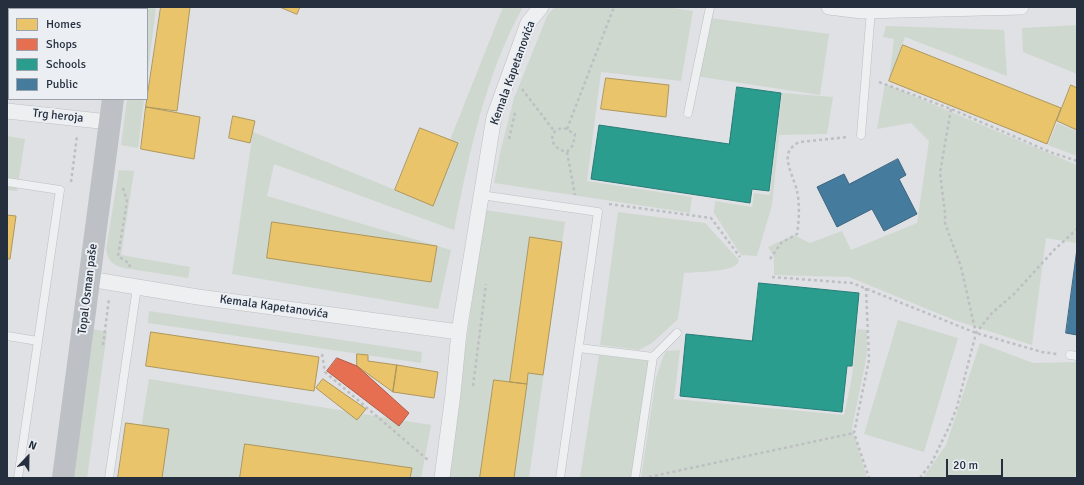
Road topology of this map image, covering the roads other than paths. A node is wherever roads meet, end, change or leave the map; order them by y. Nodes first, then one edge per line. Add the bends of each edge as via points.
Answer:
1 (541, 7) edge
2 (710, 7) edge
3 (829, 7) edge
4 (1010, 7) edge
5 (1021, 7) edge
6 (870, 10) junction
7 (113, 100) edge
8 (7, 111) edge
9 (688, 113) dead end
10 (109, 122) junction
11 (861, 135) road end
12 (7, 182) edge
13 (480, 195) junction
14 (89, 280) junction
15 (137, 287) junction
16 (459, 332) junction
17 (677, 333) dead end
18 (7, 336) edge
19 (38, 340) junction
20 (579, 348) junction
21 (653, 357) junction
22 (442, 475) edge
23 (18, 478) edge
24 (63, 478) edge
25 (109, 478) edge
26 (560, 478) edge
27 (635, 478) edge

1 - 13 street, Kemala Kapetanovića via 528,22 494,117
2 - 9 lane
3 - 6 street
4 - 5 street
4 - 6 street
6 - 11 lane
7 - 10 street, Topal Osman paše
8 - 10 street, Trg heroja
10 - 14 street, Topal Osman paše
12 - 19 lane via 60,190
13 - 16 street, Kemala Kapetanovića
13 - 20 lane via 598,212
14 - 15 street, Kemala Kapetanovića
14 - 24 street, Topal Osman paše
15 - 16 street, Kemala Kapetanovića
15 - 25 lane
16 - 22 street, Kemala Kapetanovića
17 - 21 lane
18 - 19 lane
19 - 23 lane
20 - 21 lane
20 - 26 lane
21 - 27 lane

